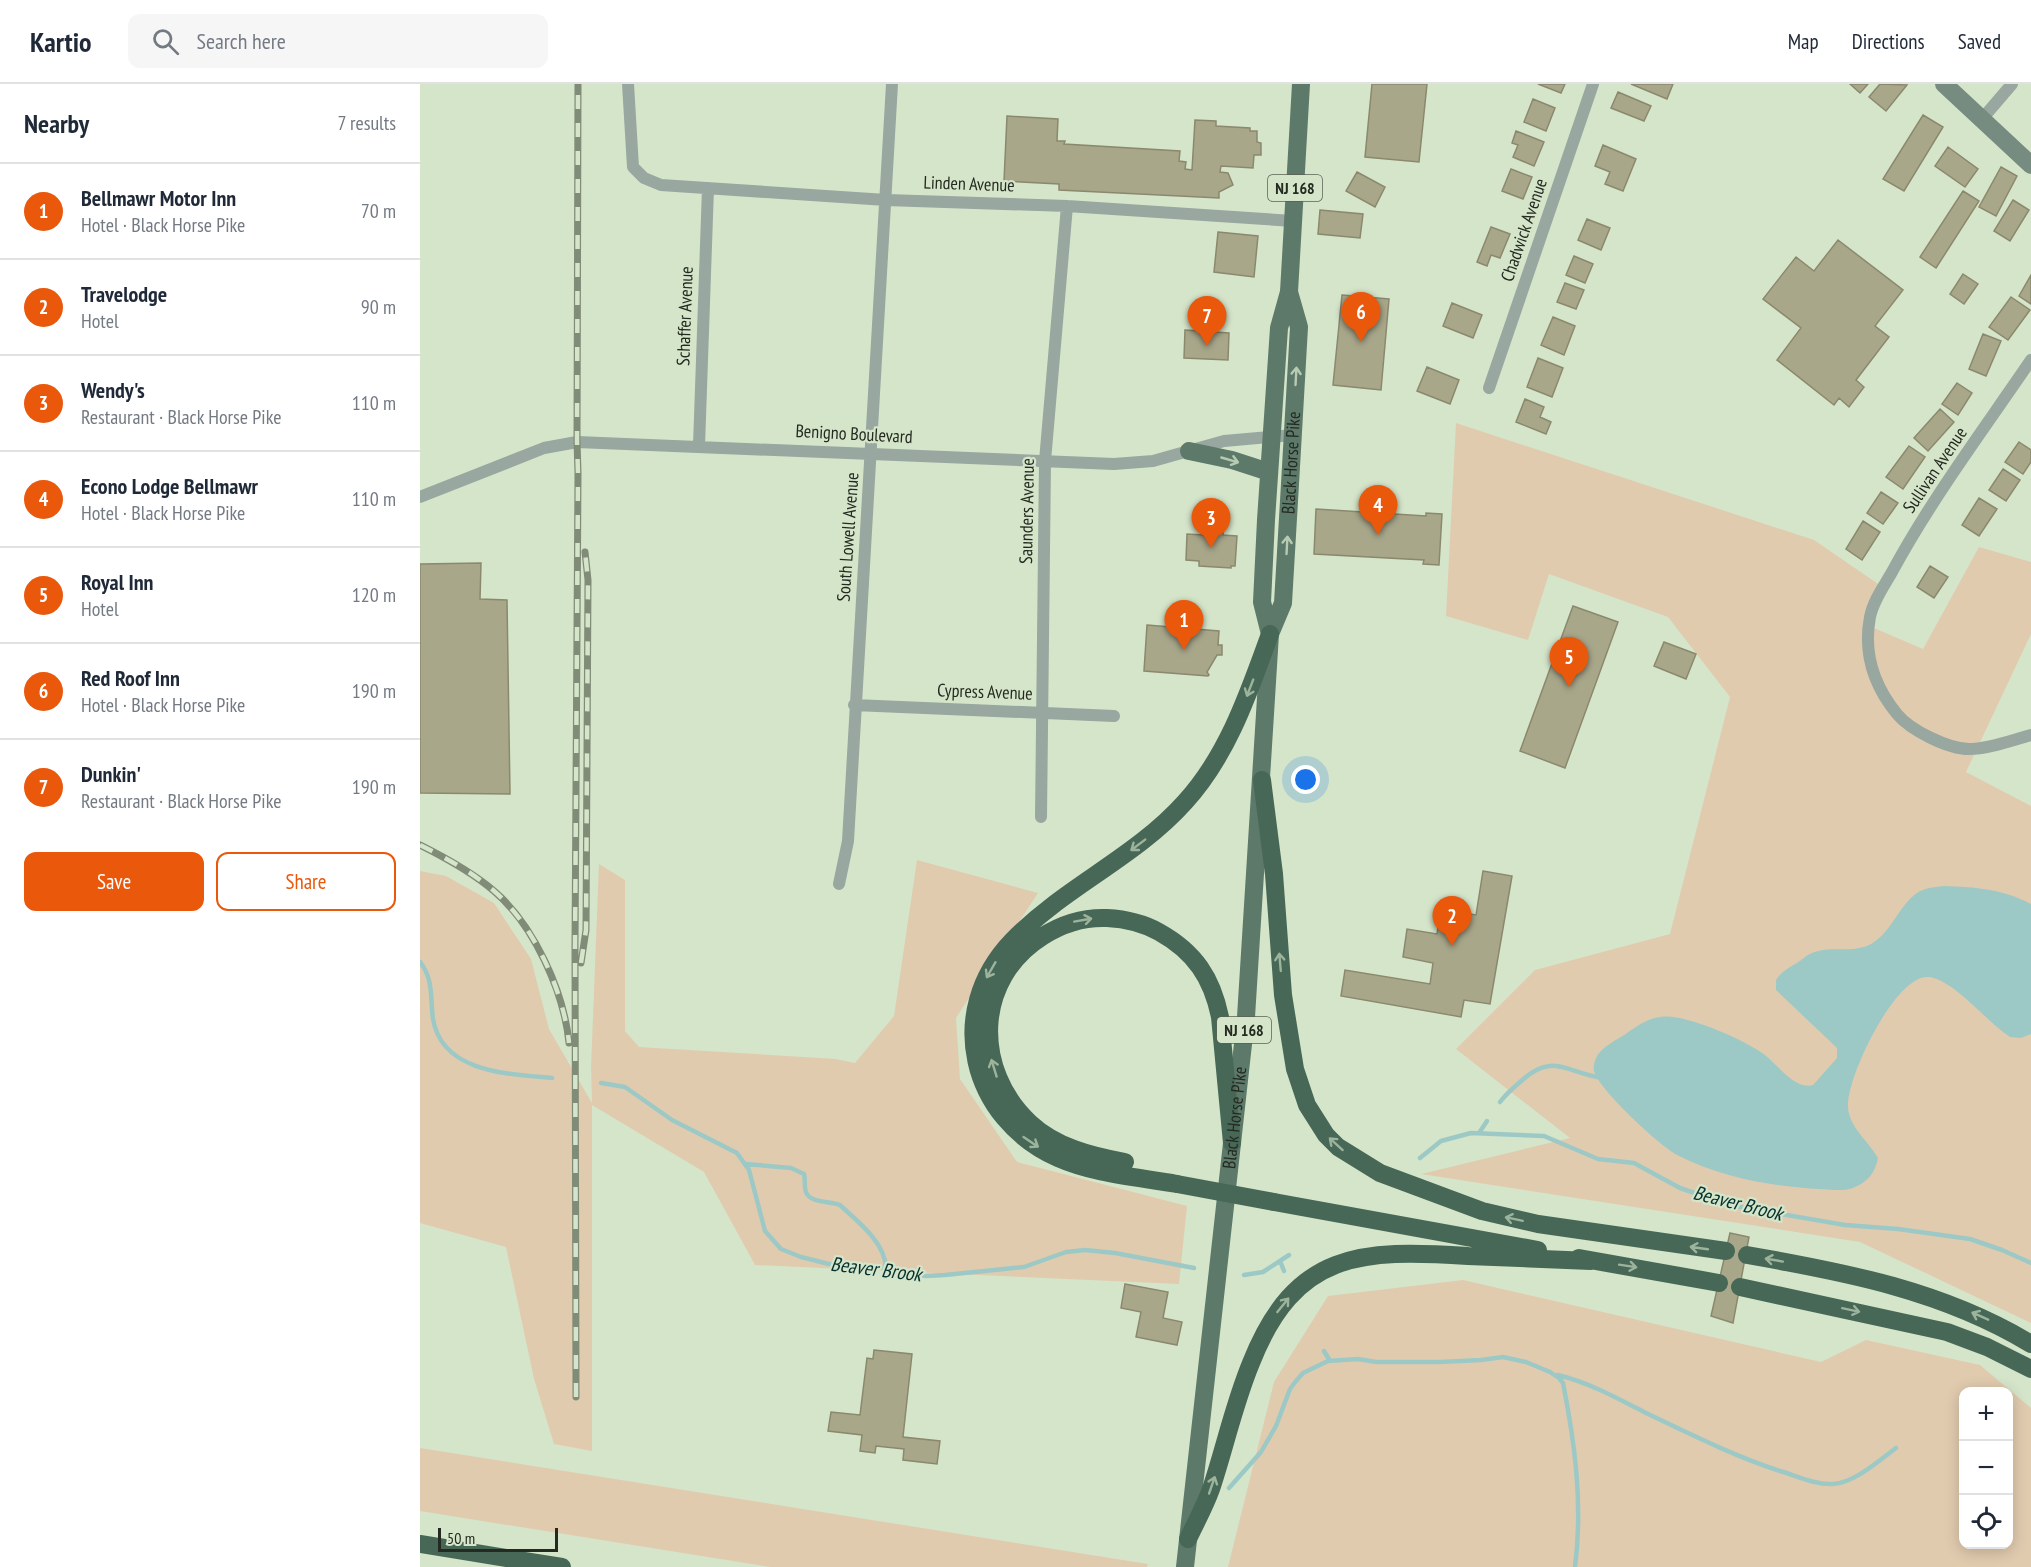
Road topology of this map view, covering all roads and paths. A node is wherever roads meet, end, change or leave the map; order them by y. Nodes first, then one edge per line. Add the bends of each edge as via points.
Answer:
1 (628, 84) edge
2 (892, 84) edge
3 (1301, 84) edge
4 (1593, 84) edge
5 (1944, 84) edge
6 (2012, 84) edge
7 (1982, 119) junction
8 (2031, 165) edge
9 (708, 189) junction
10 (886, 200) junction
11 (1067, 206) junction
12 (1293, 221) junction
13 (1289, 292) junction
14 (2031, 360) edge
15 (1489, 388) dead end
16 (1271, 435) junction
17 (1293, 435) junction
18 (699, 446) junction
19 (1190, 452) junction
20 (872, 453) junction
21 (1045, 461) junction
22 (1269, 472) junction
23 (420, 497) edge
24 (1270, 634) junction
25 (854, 705) junction
26 (1042, 712) junction
27 (1114, 716) dead end
28 (2031, 735) edge
29 (1262, 780) junction
30 (1041, 817) dead end
31 (839, 884) dead end
32 (1232, 1143) junction
33 (1178, 1178) junction
34 (1274, 1196) junction
35 (1614, 1234) junction
36 (1726, 1251) dead end
37 (1747, 1255) dead end
38 (1591, 1261) junction
39 (1719, 1283) dead end
40 (1740, 1287) dead end
41 (2031, 1344) edge
42 (2004, 1354) junction
43 (2031, 1369) edge
44 (2031, 1379) edge
45 (1188, 1539) junction
46 (420, 1544) edge
47 (562, 1567) edge
48 (1185, 1567) edge

1 - 9 street, Linden Avenue via 633,167 661,186
2 - 10 street, South Lowell Avenue
3 - 12 main road, Black Horse Pike / NJ 168
4 - 15 street, Chadwick Avenue
5 - 7 main road
6 - 7 street
7 - 8 main road
9 - 10 street, Linden Avenue
9 - 18 street, Schaffer Avenue
10 - 11 street, Linden Avenue
10 - 20 street, South Lowell Avenue
11 - 12 street, Linden Avenue
11 - 21 street, Saunders Avenue
12 - 13 main road, Black Horse Pike / NJ 168
13 - 16 main road, Black Horse Pike / NJ 168 via 1279,328
17 -> 13 main road, Black Horse Pike / NJ 168 via 1299,327
14 - 28 street, Sullivan Avenue via 1908,542 1874,605 1868,649 1872,672 1885,699 1900,718 1917,730 1940,742 1968,749
16 - 17 street, Benigno Boulevard
16 - 19 street, Benigno Boulevard via 1224,441
16 - 22 main road, Black Horse Pike / NJ 168
24 -> 17 main road, Black Horse Pike / NJ 168 via 1283,603
18 - 20 street, Benigno Boulevard
18 - 23 street, Benigno Boulevard via 577,442 544,448
19 - 21 street, Benigno Boulevard via 1136,463
19 -> 22 main road
20 - 21 street, Benigno Boulevard
20 - 25 street, South Lowell Avenue
21 - 26 street, Saunders Avenue
22 - 24 main road, Black Horse Pike / NJ 168 via 1262,602
24 - 29 main road, Black Horse Pike / NJ 168
24 -> 33 highway via 1242,709 1220,752 1187,801 1158,829 1012,940 984,981 974,1019 980,1078 1002,1117 1023,1137 1078,1165
25 - 26 street, Cypress Avenue
25 - 31 street, South Lowell Avenue via 848,842
26 - 27 street, Cypress Avenue
26 - 30 street, Saunders Avenue
29 - 32 main road, Black Horse Pike / NJ 168 via 1246,1017
35 -> 29 highway via 1538,1224 1482,1211 1380,1173 1350,1156 1326,1135 1300,1088 1287,1027
33 -> 32 highway via 1061,1143 1031,1124 1007,1097 992,1062 988,1038 991,1009 1001,981 1034,941 1065,924 1102,918 1137,922 1183,948 1212,988 1220,1017
32 - 45 main road, Black Horse Pike / NJ 168
33 - 34 highway
34 - 35 highway via 1536,1238
34 - 38 highway
36 -> 35 highway
41 -> 37 highway via 1984,1318 1917,1293 1838,1272
38 -> 39 highway
45 -> 38 highway via 1210,1492 1260,1342 1289,1298 1315,1275 1358,1257 1396,1253
40 -> 42 highway via 1926,1326
42 - 43 highway
42 - 44 highway
45 - 48 main road, Black Horse Pike / NJ 168
46 - 47 highway

